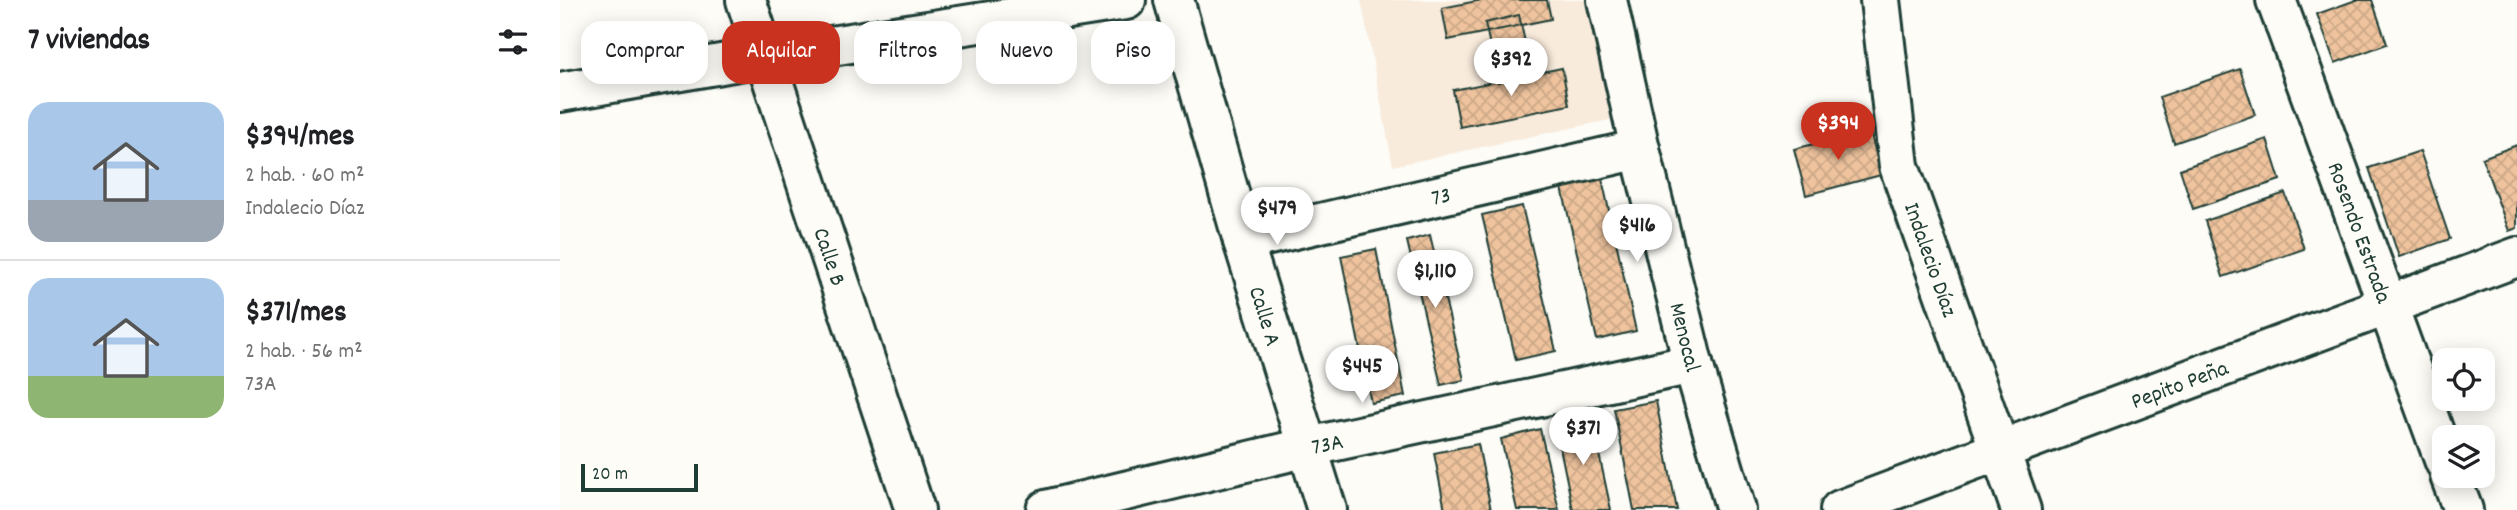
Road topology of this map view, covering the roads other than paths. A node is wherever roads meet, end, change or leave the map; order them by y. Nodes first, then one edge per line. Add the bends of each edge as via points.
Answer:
1 (746, 0) edge
2 (1126, 0) edge
3 (1174, 0) edge
4 (1607, 0) edge
5 (1880, 0) edge
6 (2276, 0) edge
7 (754, 21) edge
8 (840, 45) edge
9 (722, 64) edge
10 (776, 84) edge
11 (560, 92) edge
12 (1640, 149) junction
13 (1243, 241) junction
14 (2517, 257) edge
15 (2386, 307) junction
16 (1693, 364) junction
17 (2432, 428) edge
18 (1308, 447) junction
19 (2000, 452) junction
20 (2455, 488) edge
21 (915, 510) edge
22 (1046, 510) edge
23 (1327, 510) edge
24 (1736, 510) edge
25 (1840, 510) edge
26 (2021, 510) edge
27 (2463, 510) edge

1 - 7 street, Calle B
2 - 8 street
3 - 13 street, Calle A
4 - 12 street, Menocal
5 - 19 street, Indalecio Díaz via 1899,166
6 - 15 street, Rosendo Estrada
9 - 11 street
10 - 21 street, Calle B
12 - 13 street, 73
12 - 16 street, Menocal
13 - 18 street, Calle A
14 - 15 street, Pepito Peña
15 - 17 street, Rosendo Estrada
15 - 19 street, Pepito Peña
16 - 18 street, 73A
16 - 24 street, Menocal
18 - 22 street, 73A
18 - 23 street, Calle A
19 - 25 street, Pepito Peña
19 - 26 street, Indalecio Díaz
20 - 27 street

